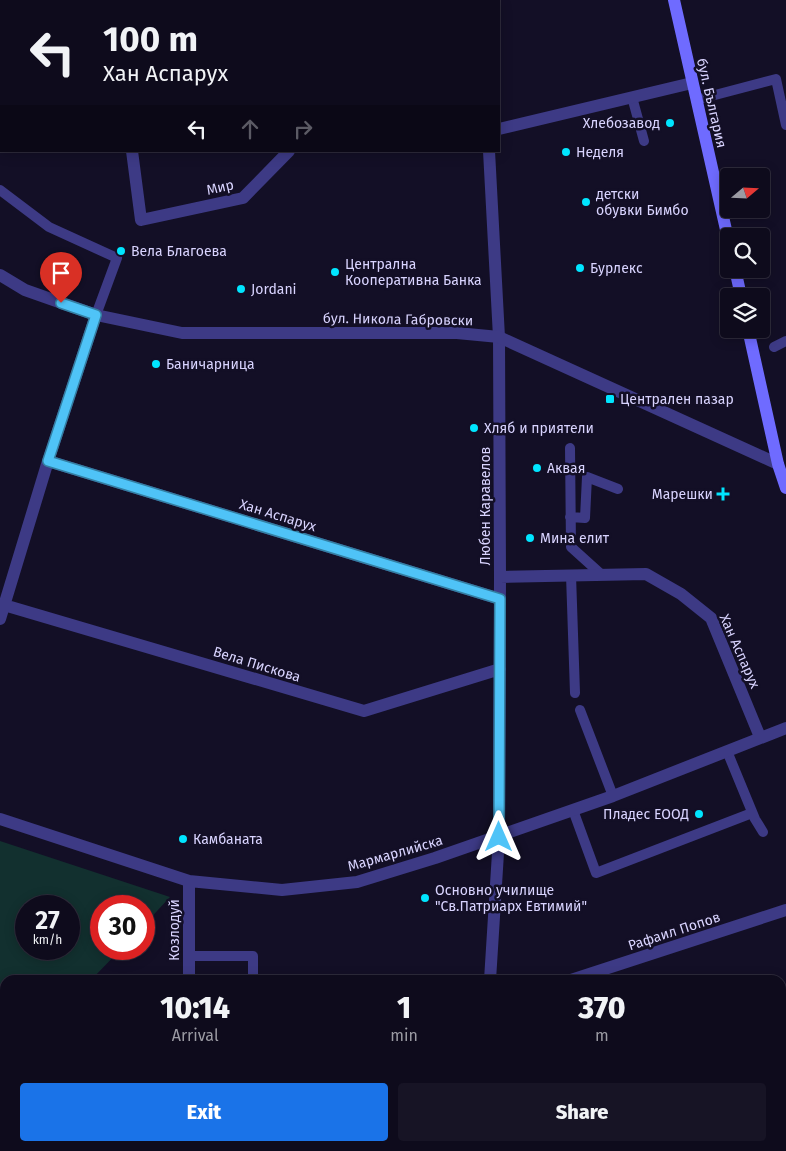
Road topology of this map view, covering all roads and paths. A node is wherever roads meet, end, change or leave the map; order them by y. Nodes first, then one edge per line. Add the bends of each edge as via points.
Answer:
1 (674, 0) edge
2 (692, 83) junction
3 (632, 97) junction
4 (696, 100) junction
5 (786, 125) edge
6 (500, 129) edge
7 (644, 141) dead end
8 (132, 152) edge
9 (288, 152) edge
10 (489, 152) edge
11 (0, 190) edge
12 (726, 228) edge
13 (0, 275) edge
14 (96, 315) junction
15 (499, 337) junction
16 (750, 338) edge
17 (786, 342) edge
18 (774, 348) dead end
19 (570, 448) dead end
20 (48, 461) junction
21 (782, 467) edge
22 (786, 488) edge
23 (618, 489) dead end
24 (570, 518) junction
25 (571, 575) junction
26 (602, 575) junction
27 (500, 577) junction
28 (500, 599) junction
29 (4, 604) junction
30 (0, 619) edge
31 (500, 669) junction
32 (576, 693) dead end
33 (580, 710) dead end
34 (786, 728) edge
35 (760, 738) junction
36 (727, 751) junction
37 (613, 796) junction
38 (574, 810) junction
39 (752, 813) junction
40 (0, 819) edge
41 (763, 832) dead end
42 (499, 837) junction
43 (189, 881) junction
44 (786, 910) edge
45 (189, 956) junction
46 (189, 975) edge
47 (254, 975) edge
48 (490, 975) edge
49 (586, 975) edge

1 - 2 main road, бул. България
2 - 3 street
2 - 4 main road, бул. България
3 - 6 street
3 - 7 lane
4 - 5 lane via 776,79
4 - 12 main road, бул. България
8 - 9 street, Мир via 140,220 243,198
10 - 15 street, Любен Каравелов
11 - 14 lane via 49,227 117,258
13 - 14 street, бул. Никола Габровски via 25,290
14 - 15 street, бул. Никола Габровски via 182,333 457,333
14 - 20 street
15 - 21 street, бул. Никола Габровски
15 - 27 street, Любен Каравелов
16 - 21 main road
17 - 18 lane
19 - 24 lane
20 - 28 street, Хан Аспарух
20 - 29 street
21 - 22 main road
23 - 24 lane via 587,477 585,518
24 - 26 lane via 570,548
25 - 26 street, Хан Аспарух
25 - 27 street, Хан Аспарух
25 - 32 lane
26 - 35 street, Хан Аспарух via 646,574 681,594 711,618
27 - 28 street, Любен Каравелов
28 - 31 street, Любен Каравелов
29 - 30 street
29 - 31 street, Вела Пискова via 364,711
31 - 42 street, Любен Каравелов
33 - 37 lane
34 - 35 street, Мармарлийска
35 - 36 street, Мармарлийска
36 - 37 street, Мармарлийска
36 - 39 lane
37 - 38 street, Мармарлийска
38 - 39 lane via 596,873
38 - 42 street, Мармарлийска
39 - 41 lane
40 - 43 street, Мармарлийска
42 - 43 street, Мармарлийска via 357,882 282,890
42 - 48 street, Любен Каравелов
43 - 45 street, Козлодуй
44 - 49 street, Рафаил Попов
45 - 46 street, Козлодуй
45 - 47 lane via 254,956

